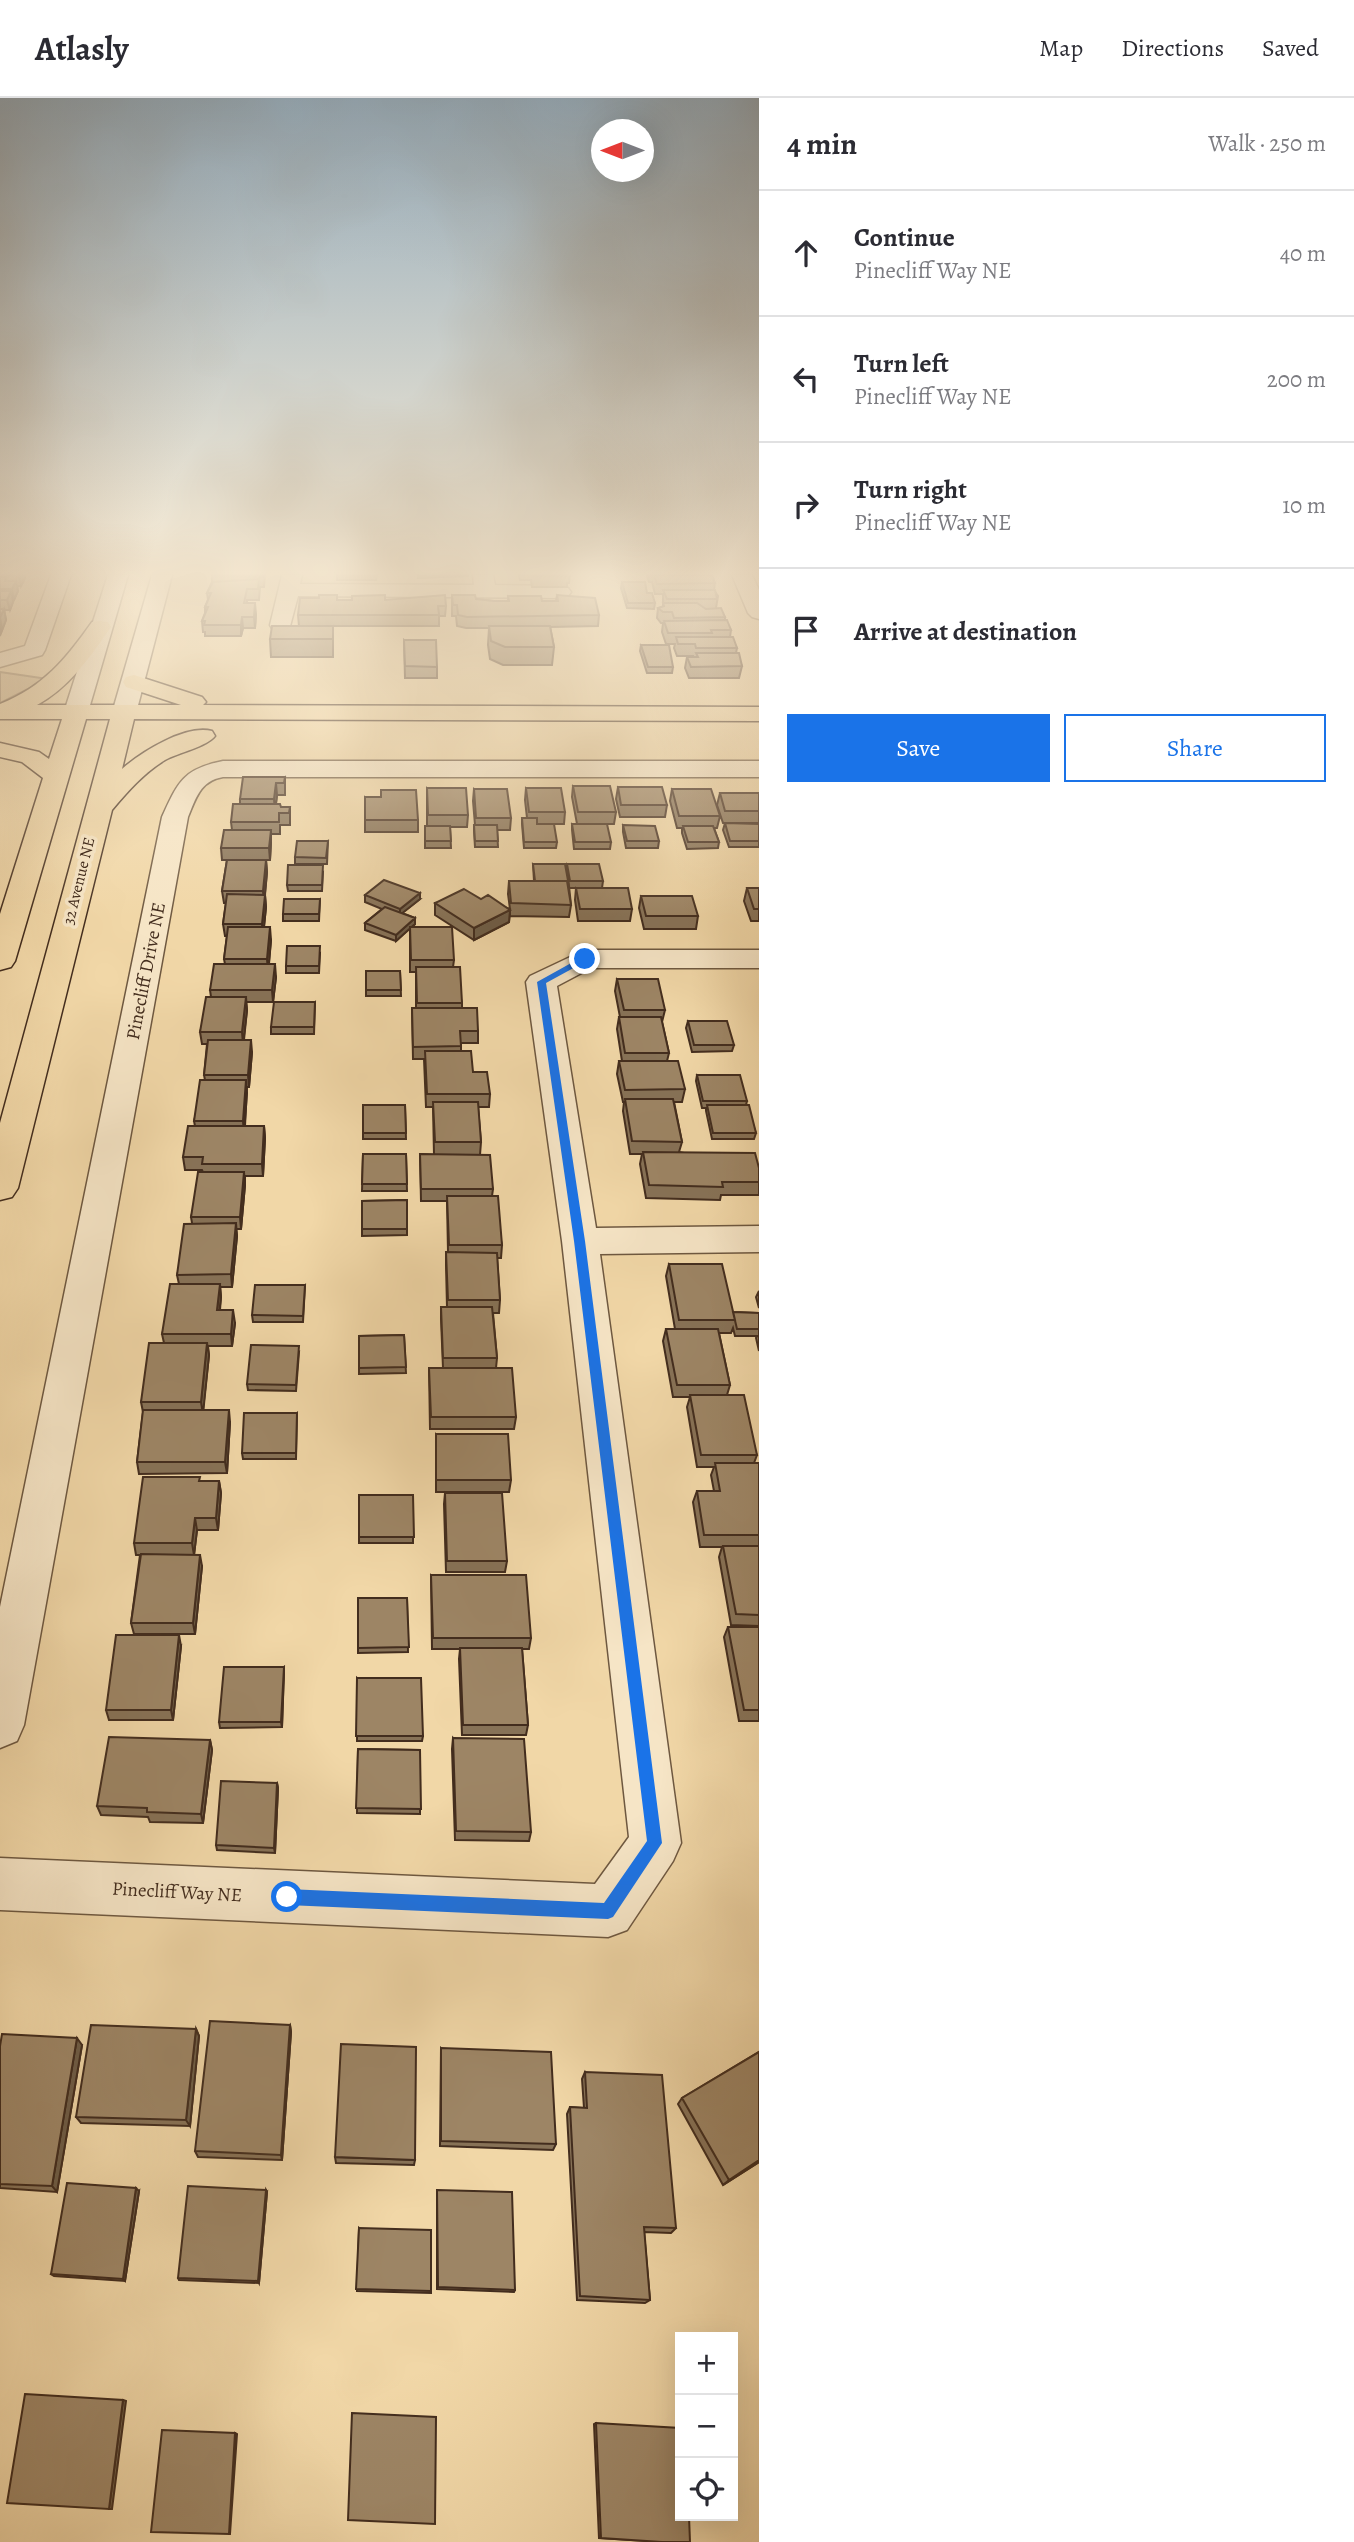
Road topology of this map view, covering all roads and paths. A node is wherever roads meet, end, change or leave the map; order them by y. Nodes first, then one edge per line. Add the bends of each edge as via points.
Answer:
1 (50, 689) edge
2 (82, 689) edge
3 (134, 689) edge
4 (149, 689) edge
5 (0, 712) edge
6 (76, 712) junction
7 (759, 714) edge
8 (237, 729) junction
9 (131, 730) junction
10 (759, 735) edge
11 (0, 736) edge
12 (68, 736) junction
13 (203, 736) junction
14 (0, 750) edge
15 (759, 769) edge
16 (57, 776) junction
17 (98, 811) junction
18 (759, 959) edge
19 (0, 961) edge
20 (0, 1188) edge
21 (759, 1239) edge
22 (580, 1241) junction
23 (0, 1725) edge
24 (0, 1884) edge

1 - 5 main road
2 - 6 street
3 - 9 street, 32 Avenue NE
4 - 8 main road
5 - 6 main road
6 - 9 main road
6 - 12 main road
7 - 8 main road
8 - 9 main road
8 - 10 main road
8 - 13 main road
9 - 12 main road
9 - 13 main road
9 - 17 main road, 32 Avenue NE
11 - 12 main road
12 - 16 main road
13 - 17 main road via 158,752 128,775
14 - 16 main road via 30,757
15 - 23 street, Pinecliff Drive NE via 223,769 203,772 191,783 175,817
16 - 19 main road
17 - 20 main road, 32 Avenue NE
18 - 22 street, Pinecliff Way NE via 585,959 541,982
21 - 22 street
22 - 24 street, Pinecliff Way NE via 655,1843 608,1911

